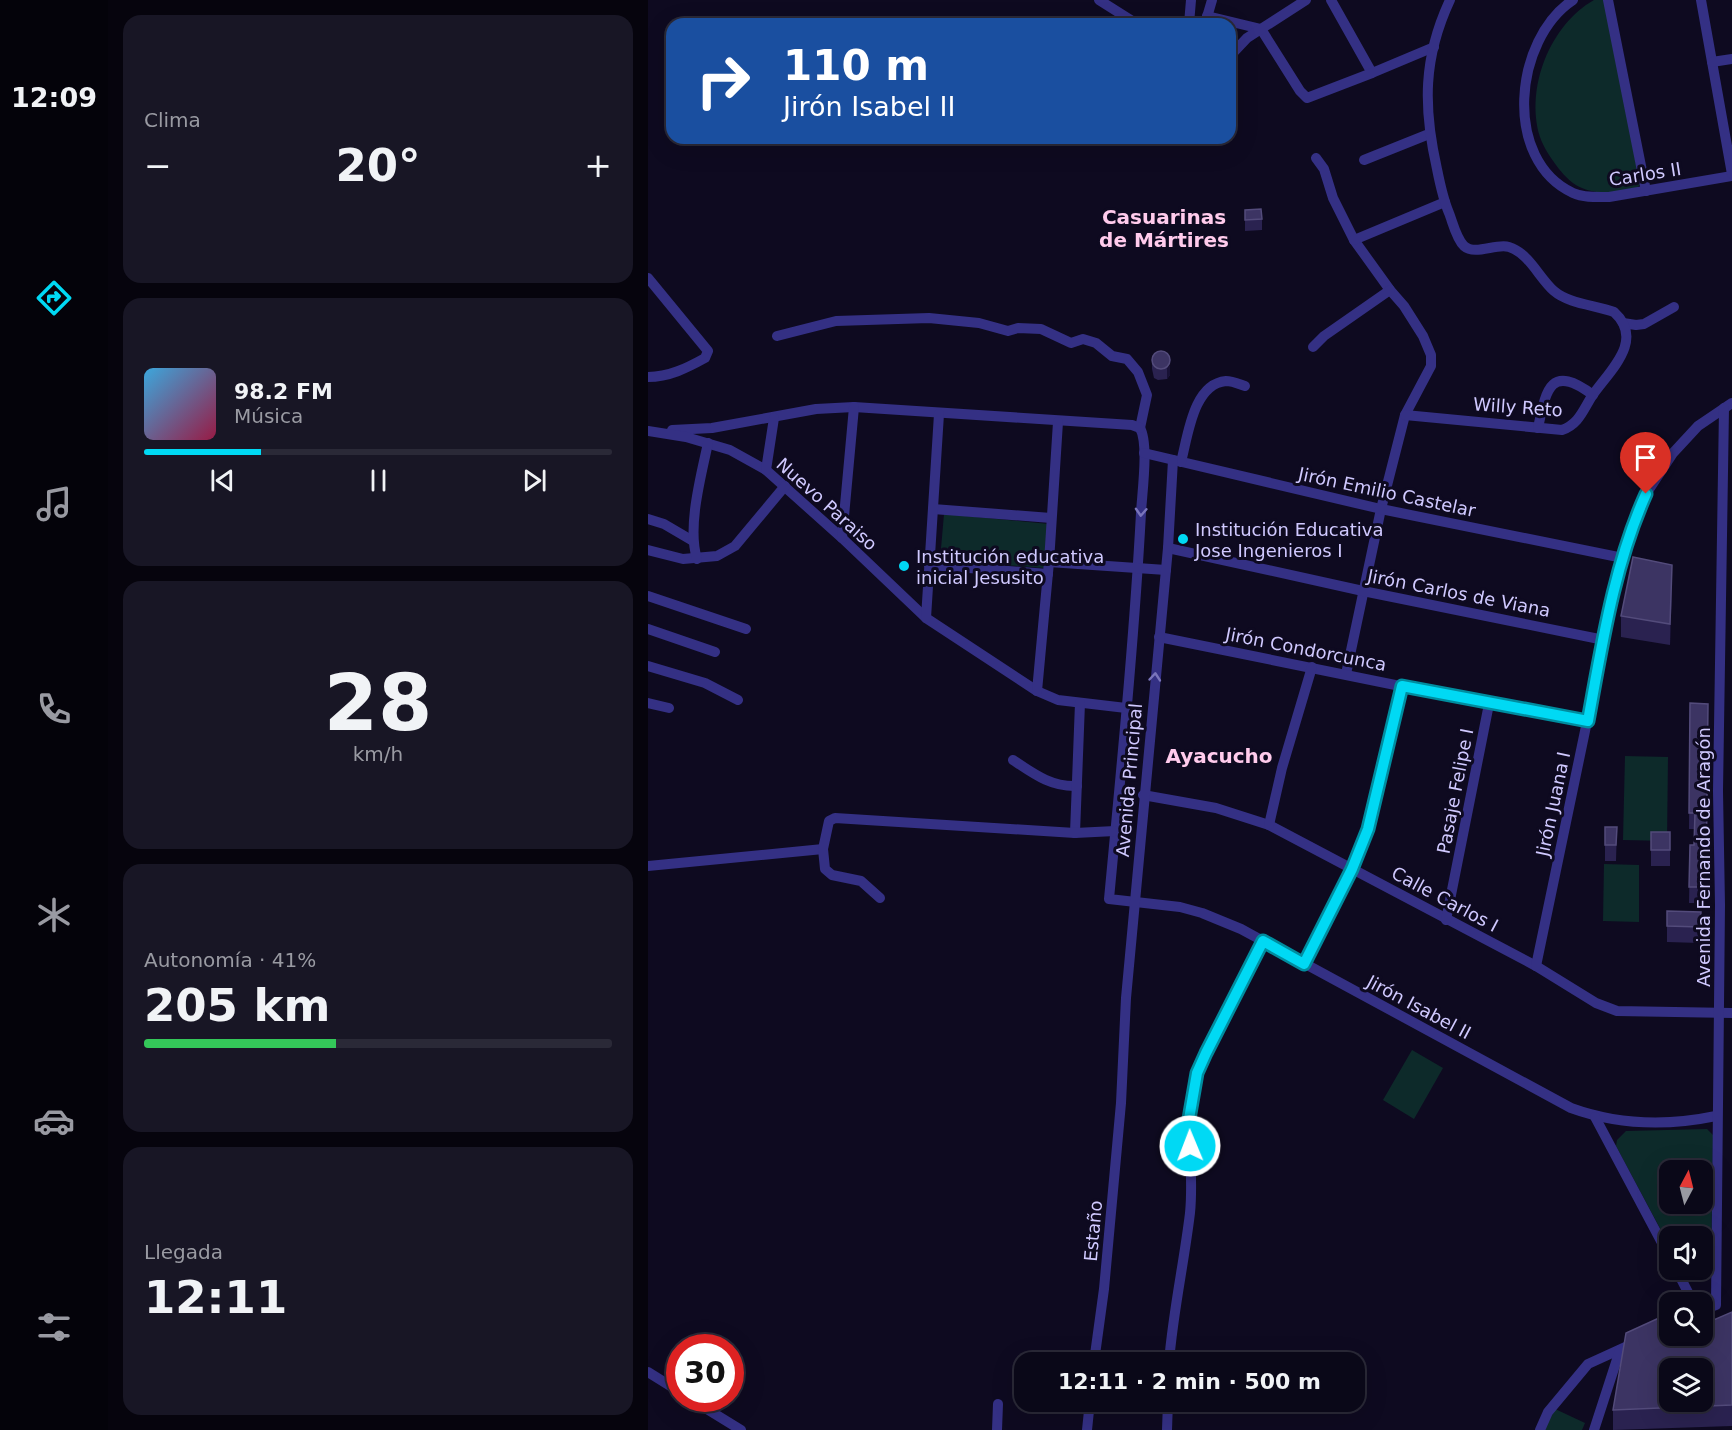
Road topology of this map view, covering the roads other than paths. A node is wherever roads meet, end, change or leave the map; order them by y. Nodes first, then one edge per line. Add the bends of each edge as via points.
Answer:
1 (1100, 0) edge
2 (1191, 0) edge
3 (1212, 0) edge
4 (1306, 0) edge
5 (1331, 0) edge
6 (1450, 0) edge
7 (1573, 0) edge
8 (1608, 0) edge
9 (1701, 0) edge
10 (1128, 18) edge
11 (1190, 18) edge
12 (1207, 18) edge
13 (1236, 25) edge
14 (1261, 29) junction
15 (1434, 47) junction
16 (1236, 50) edge
17 (1732, 58) edge
18 (1712, 62) junction
19 (1372, 73) junction
20 (1429, 134) junction
21 (1316, 158) dead end
22 (1364, 160) dead end
23 (1732, 175) edge
24 (1646, 191) junction
25 (1444, 202) junction
26 (1354, 240) junction
27 (648, 278) edge
28 (1390, 290) junction
29 (1674, 307) dead end
30 (1623, 322) junction
31 (777, 336) dead end
32 (1313, 347) dead end
33 (648, 377) edge
34 (1245, 386) dead end
35 (1593, 395) junction
36 (1728, 406) edge
37 (854, 407) junction
38 (939, 414) junction
39 (1405, 415) junction
40 (774, 418) junction
41 (1058, 422) junction
42 (1140, 428) junction
43 (1538, 428) junction
44 (651, 431) edge
45 (708, 443) junction
46 (1144, 453) junction
47 (1177, 461) junction
48 (766, 470) junction
49 (784, 486) junction
50 (1727, 504) edge
51 (933, 509) junction
52 (1381, 509) junction
53 (1051, 518) junction
54 (648, 519) edge
55 (842, 538) junction
56 (693, 541) junction
57 (1168, 548) junction
58 (648, 550) edge
59 (1623, 558) junction
60 (697, 559) junction
61 (1049, 562) junction
62 (929, 565) junction
63 (1138, 568) junction
64 (1166, 570) junction
65 (1047, 574) junction
66 (1363, 591) junction
67 (648, 596) edge
68 (1726, 603) edge
69 (926, 618) junction
70 (648, 629) edge
71 (746, 629) dead end
72 (1159, 637) junction
73 (1604, 639) junction
74 (715, 652) dead end
75 (648, 666) edge
76 (1312, 667) junction
77 (1346, 674) junction
78 (1402, 686) junction
79 (1037, 691) junction
80 (738, 700) dead end
81 (648, 703) edge
82 (1080, 703) junction
83 (1489, 704) junction
84 (669, 708) dead end
85 (1126, 708) junction
86 (1588, 721) junction
87 (1013, 760) dead end
88 (1077, 786) junction
89 (1143, 795) junction
90 (1269, 825) junction
91 (1115, 831) junction
92 (1075, 833) junction
93 (823, 849) junction
94 (648, 866) edge
95 (1352, 869) junction
96 (880, 898) dead end
97 (1109, 899) joint
98 (1135, 903) junction
99 (1720, 905) junction
100 (1732, 905) edge
101 (1446, 920) junction
102 (1263, 941) junction
103 (1304, 964) junction
104 (1536, 966) junction
105 (1719, 1013) junction
106 (1732, 1013) edge
107 (1121, 1103) joint
108 (1716, 1116) junction
109 (1594, 1117) junction
110 (1659, 1237) edge
111 (1713, 1306) edge
112 (1640, 1341) edge
113 (1620, 1350) junction
114 (1095, 1352) edge
115 (1171, 1352) edge
116 (648, 1372) edge
117 (666, 1383) edge
118 (998, 1404) dead end
119 (712, 1412) edge
120 (1089, 1412) edge
121 (1168, 1412) edge
122 (741, 1430) edge
123 (997, 1430) edge
124 (1087, 1430) edge
125 (1167, 1430) edge
126 (1540, 1430) edge
127 (1594, 1430) edge

1 - 10 street
2 - 11 street
3 - 12 street
4 - 14 street
5 - 19 street
6 - 15 street
7 - 24 street, Carlos II via 1552,20 1532,53 1524,100 1533,151 1546,171 1573,193 1609,197
8 - 24 street
9 - 18 street
13 - 14 street
14 - 16 street
14 - 19 street via 1307,98
15 - 19 street
15 - 20 street via 1428,77
17 - 18 street
18 - 23 street
20 - 22 street
20 - 25 street
21 - 26 street
23 - 24 street, Carlos II
25 - 26 street
25 - 30 street via 1465,246 1508,247 1528,261 1554,291 1614,312
26 - 28 street
27 - 33 street via 708,351 705,358 683,370
28 - 32 street
28 - 39 street via 1423,336 1431,355 1431,366
29 - 30 street via 1644,324
30 - 35 street, Willy Reto via 1625,348 1616,368
31 - 42 street via 836,321 929,318 979,323 1008,331 1041,329 1071,342 1083,339 1112,356 1127,359 1138,372 1147,395
34 - 47 street, Avenida Principal via 1228,381 1210,386 1195,408
35 - 43 street, Willy Reto via 1572,427
35 - 43 street via 1567,381 1550,386
36 - 50 street, Avenida Fernando de Aragón
36 - 59 street, Jirón Juana I via 1698,426 1656,476 1635,518
37 - 38 street
37 - 40 street via 816,409
37 - 55 street
38 - 41 street
38 - 51 street
39 - 43 street, Willy Reto
39 - 52 street
40 - 44 street via 712,428
40 - 48 street
41 - 42 street
41 - 53 street
42 - 46 street, Avenida Principal
44 - 45 street, Nuevo Paraiso
45 - 48 street, Nuevo Paraiso
45 - 56 street
46 - 47 street, Jirón Emilio Castelar
46 -> 63 street, Avenida Principal
47 - 52 street, Jirón Emilio Castelar
47 - 57 street, Avenida Principal
48 - 49 street, Nuevo Paraiso
49 - 55 street, Nuevo Paraiso
49 - 60 street via 735,546 717,556
50 - 68 street, Avenida Fernando de Aragón
51 - 53 street
51 - 62 street
52 - 59 street, Jirón Emilio Castelar
52 - 66 street
53 - 61 street
54 - 56 street
55 - 69 street, Nuevo Paraiso
56 - 60 street
57 - 64 street, Avenida Principal
57 - 66 street, Jirón Carlos de Viana
58 - 60 street
59 - 73 street, Jirón Juana I
61 - 63 street
61 - 65 street
62 - 65 street
62 - 69 street
63 - 64 street
63 - 85 street, Avenida Principal
64 - 72 street, Avenida Principal
65 - 79 street
66 - 73 street, Jirón Carlos de Viana
66 - 77 street
67 - 71 street
68 - 99 street, Avenida Fernando de Aragón via 1718,791
69 - 79 street, Nuevo Paraiso
70 - 74 street
72 - 76 street, Jirón Condorcunca
89 -> 72 street, Avenida Principal
73 - 86 street, Jirón Juana I
75 - 80 street via 705,683
76 - 77 street, Jirón Condorcunca
76 - 90 street
77 - 78 street, Jirón Condorcunca
78 - 83 street, Jirón Condorcunca
78 - 95 street via 1368,829
79 - 82 street, Nuevo Paraiso via 1058,700
81 - 84 street
82 - 85 street, Nuevo Paraiso
82 - 88 street
83 - 86 street, Jirón Condorcunca
83 - 101 street, Pasaje Felipe I
85 - 91 street, Avenida Principal
86 - 104 street, Jirón Juana I
87 - 88 street via 1044,781
88 - 92 street
89 - 90 street, Calle Carlos I via 1216,808
89 - 98 street, Avenida Principal
90 - 95 street, Calle Carlos I
91 - 92 street
91 - 97 street, Avenida Principal
92 - 93 street via 835,818 829,821
93 - 94 street
93 - 96 street via 827,872 861,881
95 - 101 street, Calle Carlos I
95 - 103 street
97 - 98 street, Jirón Isabel II
98 - 102 street, Jirón Isabel II via 1202,913
98 - 107 street, Avenida Principal
99 - 100 street
99 - 105 street, Avenida Fernando de Aragón
101 - 104 street, Calle Carlos I
102 - 103 street, Jirón Isabel II
102 - 115 street via 1206,1053 1191,1098 1190,1212
103 - 109 street, Jirón Isabel II
104 - 105 street, Calle Carlos I via 1596,1003 1617,1011
105 - 106 street, Calle Carlos I
105 - 108 street, Avenida Fernando de Aragón
107 - 114 street, Estaño
108 - 109 street, Jirón Isabel II via 1649,1123
108 - 111 street, Avenida Fernando de Aragón
109 - 110 street
112 - 113 street
113 - 126 street via 1588,1365 1548,1412
113 - 127 street
116 - 117 street
118 - 123 street
119 - 122 street
120 - 124 street
121 - 125 street

